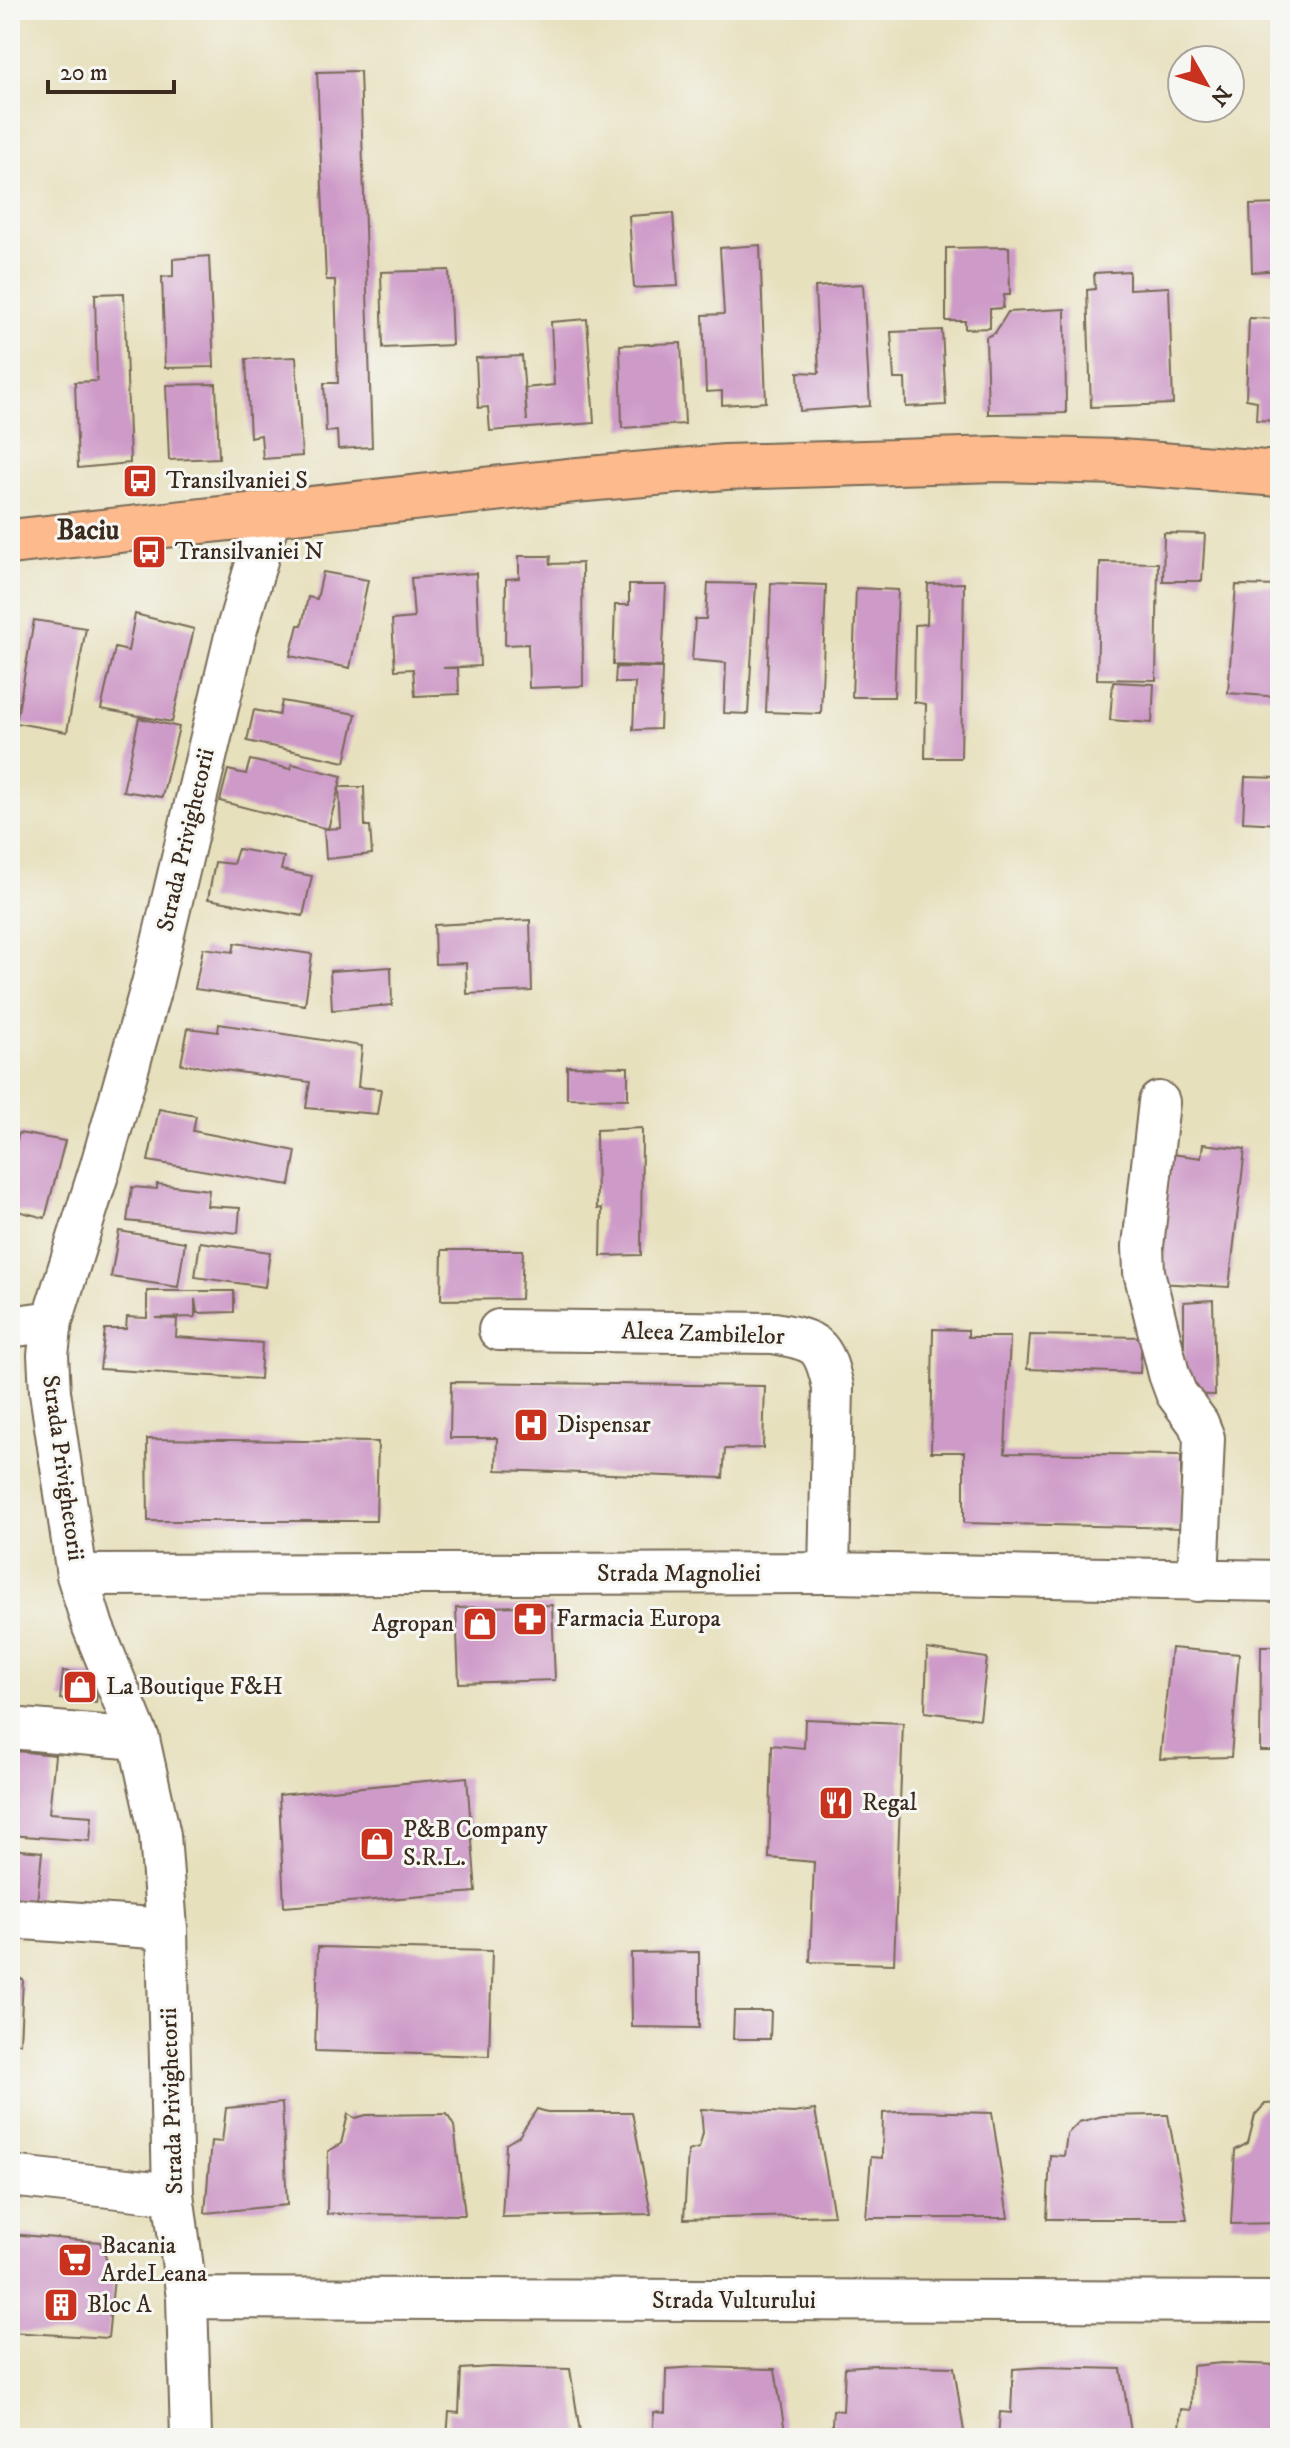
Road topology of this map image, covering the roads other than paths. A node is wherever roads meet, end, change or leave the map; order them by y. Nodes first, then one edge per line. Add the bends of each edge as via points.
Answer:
1 (1280, 474) edge
2 (271, 513) junction
3 (10, 542) edge
4 (1159, 1102) dead end
5 (52, 1321) junction
6 (10, 1327) edge
7 (499, 1330) dead end
8 (829, 1573) junction
9 (77, 1575) junction
10 (1198, 1581) junction
11 (1280, 1581) edge
12 (10, 1728) edge
13 (139, 1739) junction
14 (10, 1918) edge
15 (167, 1929) junction
16 (10, 2176) edge
17 (173, 2194) junction
18 (187, 2298) junction
19 (1280, 2302) edge
20 (191, 2438) edge

1 - 2 main road via 1120,462 872,461 725,467
2 - 3 main road
2 - 5 street, Strada Privighetorii via 236,632 152,984
4 - 10 street via 1144,1272 1169,1374 1204,1438
5 - 6 street
5 - 9 street, Strada Privighetorii via 50,1392
7 - 8 street, Aleea Zambilelor via 774,1333 807,1339 826,1357 833,1387
8 - 9 street, Strada Magnoliei
8 - 10 street, Strada Magnoliei
9 - 13 street, Strada Privighetorii
10 - 11 street, Strada Magnoliei
12 - 13 street
13 - 15 street, Strada Privighetorii via 160,1835
14 - 15 street
15 - 17 street, Strada Privighetorii
16 - 17 street
17 - 18 street, Strada Privighetorii
18 - 19 street, Strada Vulturului
18 - 20 street, Strada Privighetorii

